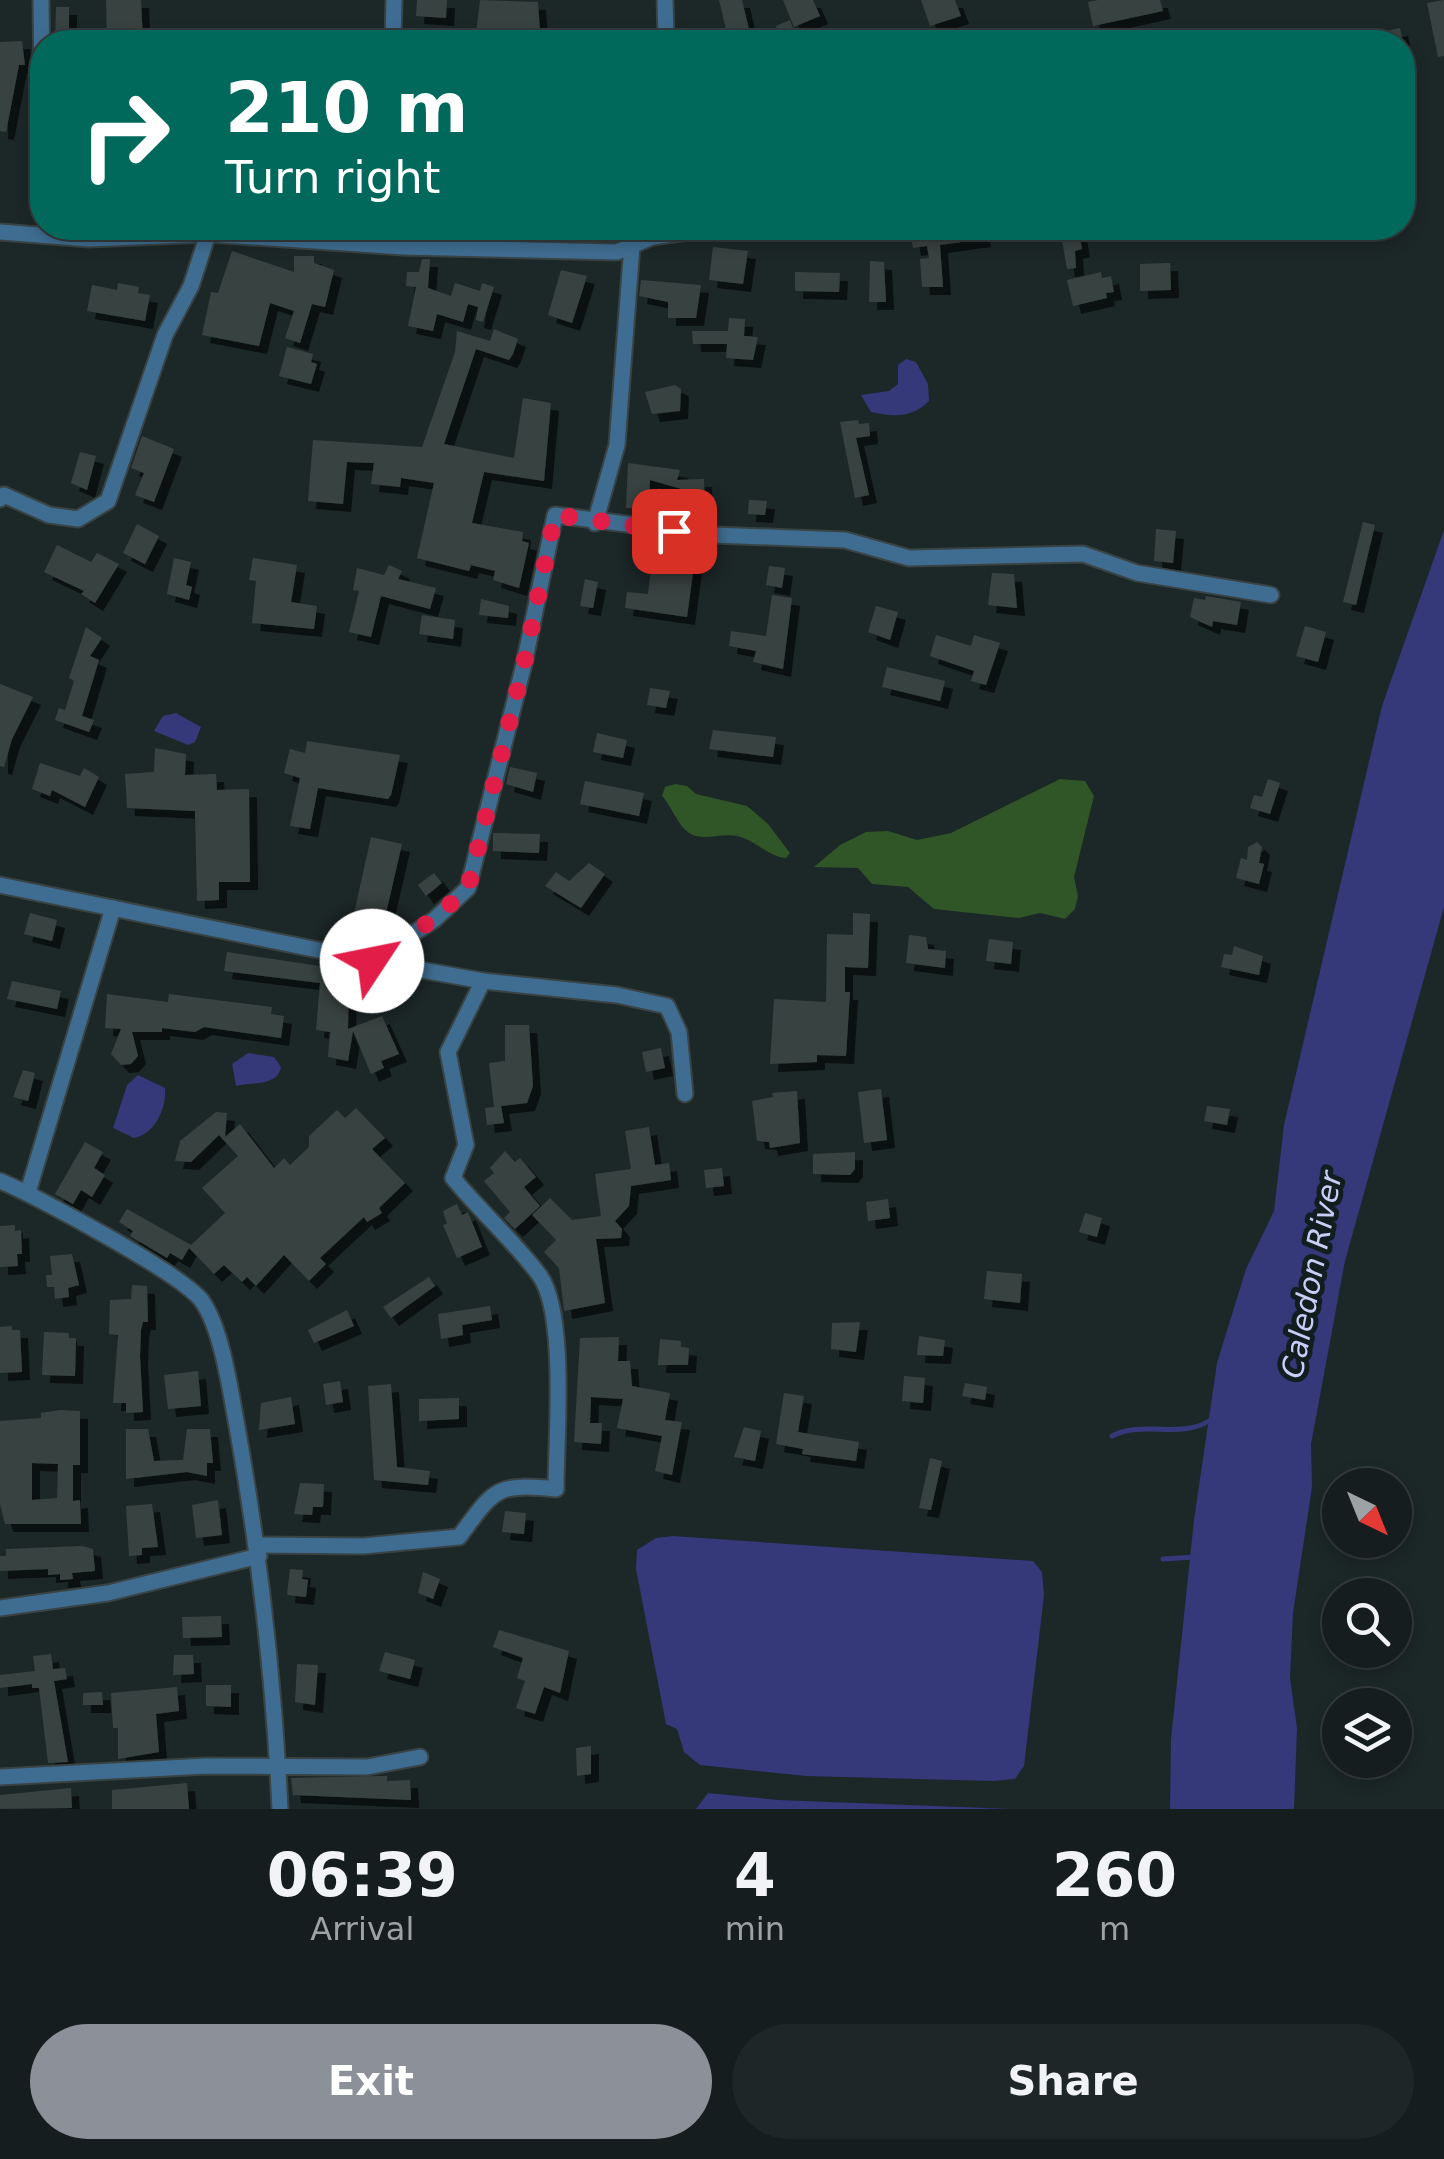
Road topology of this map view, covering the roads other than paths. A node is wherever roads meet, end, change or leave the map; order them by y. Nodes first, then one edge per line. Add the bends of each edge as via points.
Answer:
1 (41, 0) edge
2 (394, 0) edge
3 (665, 0) edge
4 (41, 30) edge
5 (393, 30) edge
6 (666, 30) edge
7 (0, 232) edge
8 (30, 234) edge
9 (206, 240) edge
10 (302, 240) edge
11 (381, 240) edge
12 (634, 240) edge
13 (645, 240) edge
14 (380, 245) junction
15 (632, 246) junction
16 (0, 499) edge
17 (595, 523) junction
18 (1271, 595) dead end
19 (0, 885) edge
20 (113, 908) junction
21 (372, 961) junction
22 (482, 981) junction
23 (684, 1094) dead end
24 (0, 1182) edge
25 (28, 1192) junction
26 (259, 1550) junction
27 (0, 1608) edge
28 (420, 1757) dead end
29 (278, 1765) junction
30 (0, 1777) edge
31 (280, 1809) edge

1 - 4 street
2 - 5 street
3 - 6 street
7 - 8 street
9 - 16 street via 165,335 108,501 78,519
10 - 14 street
11 - 14 street
12 - 15 street
13 - 15 street
14 - 15 street via 617,252
15 - 17 street via 617,445
17 - 18 street via 845,540 910,558 1083,554 1137,573
17 - 21 street via 555,515 468,888
19 - 20 street
20 - 21 street
20 - 25 street
21 - 22 street
22 - 23 street via 667,1006 679,1032
22 - 26 street via 448,1052 466,1145 454,1178 541,1278 549,1300 556,1339 556,1488 514,1485 494,1492 460,1537
24 - 25 street
25 - 26 street via 202,1300 230,1386
26 - 27 street via 108,1593
26 - 29 street
28 - 29 street via 367,1767
29 - 30 street
29 - 31 street

